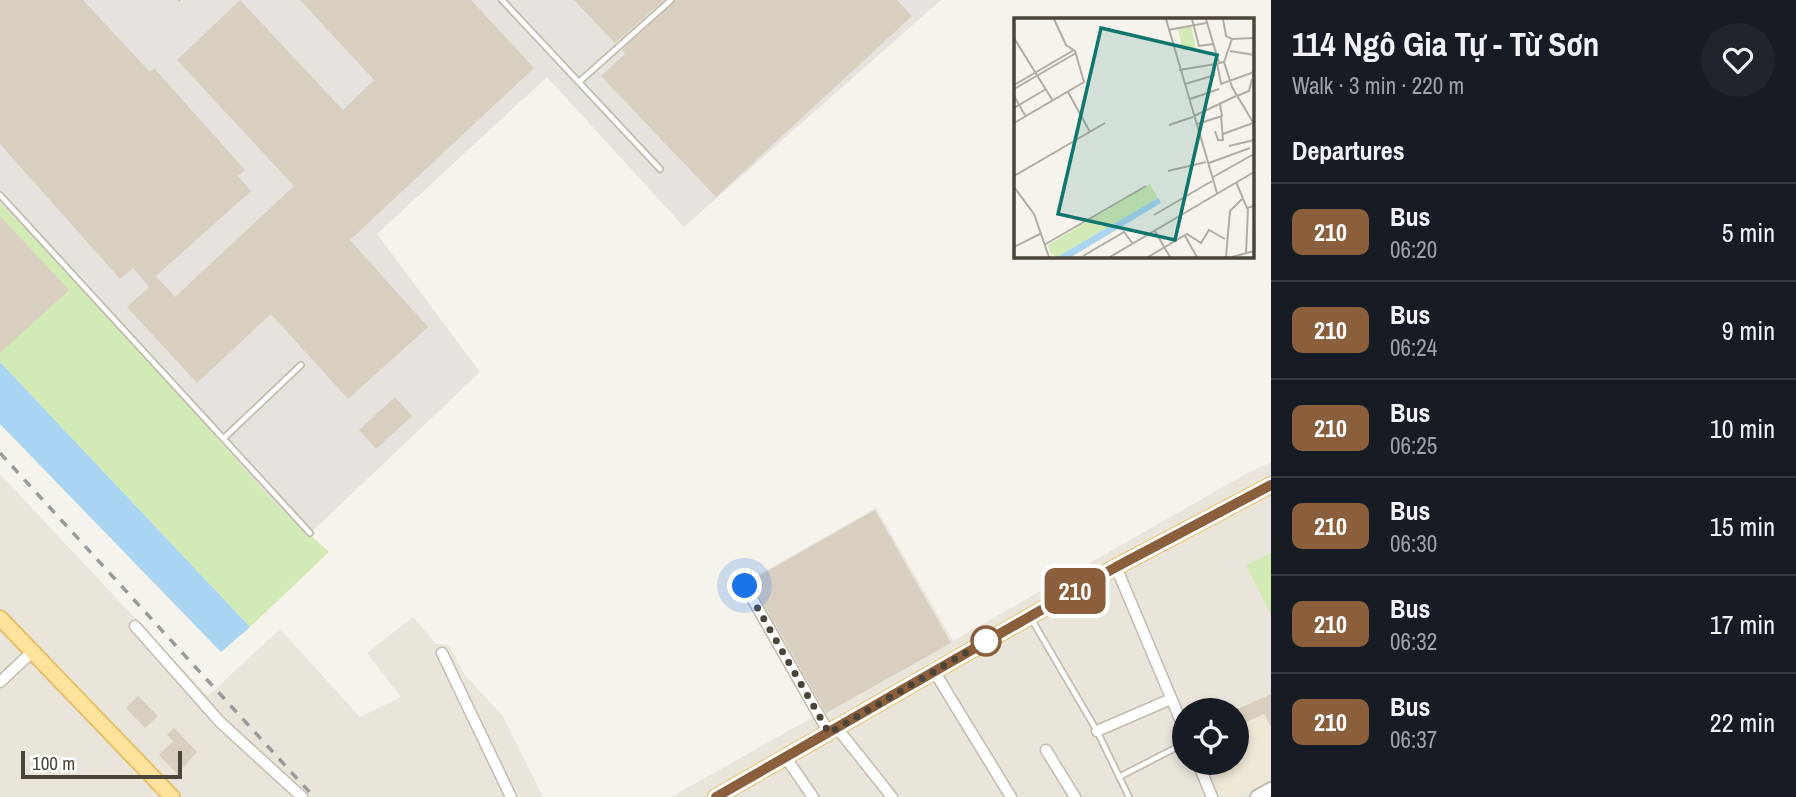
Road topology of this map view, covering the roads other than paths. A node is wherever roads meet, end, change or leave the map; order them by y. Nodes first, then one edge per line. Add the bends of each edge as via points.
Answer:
1 (502, 0) edge
2 (671, 0) edge
3 (579, 82) junction
4 (660, 169) dead end
5 (0, 195) edge
6 (301, 365) dead end
7 (224, 438) junction
8 (1271, 485) edge
9 (310, 533) dead end
10 (1116, 567) junction
11 (745, 586) dead end
12 (1030, 616) junction
13 (0, 618) edge
14 (135, 626) dead end
15 (32, 652) junction
16 (442, 653) dead end
17 (934, 671) junction
18 (0, 682) edge
19 (1171, 699) joint
20 (833, 731) junction
21 (1097, 731) junction
22 (1046, 750) dead end
23 (1172, 750) edge
24 (786, 758) junction
25 (1203, 775) edge
26 (1119, 777) junction
27 (1271, 789) edge
28 (172, 797) edge
29 (302, 797) edge
30 (511, 797) edge
31 (716, 797) edge
32 (813, 797) edge
33 (892, 797) edge
34 (1011, 797) edge
35 (1075, 797) edge
36 (1129, 797) edge
37 (1213, 797) edge
38 (1257, 797) edge

1 - 3 lane
2 - 3 lane
3 - 4 lane
5 - 7 lane
6 - 7 lane
7 - 9 lane
8 - 10 main road
10 - 12 main road
10 - 19 street
11 - 20 street
12 - 17 main road
12 - 21 lane
13 - 15 main road
14 - 29 street via 220,722
15 - 18 street
15 - 28 main road
16 - 30 street
17 - 20 main road
17 - 34 street
19 - 21 street
20 - 24 main road
20 - 33 street
21 - 26 lane
22 - 35 street
23 - 26 lane
24 - 31 main road
24 - 32 street
25 - 37 street
26 - 36 lane
27 - 38 street

